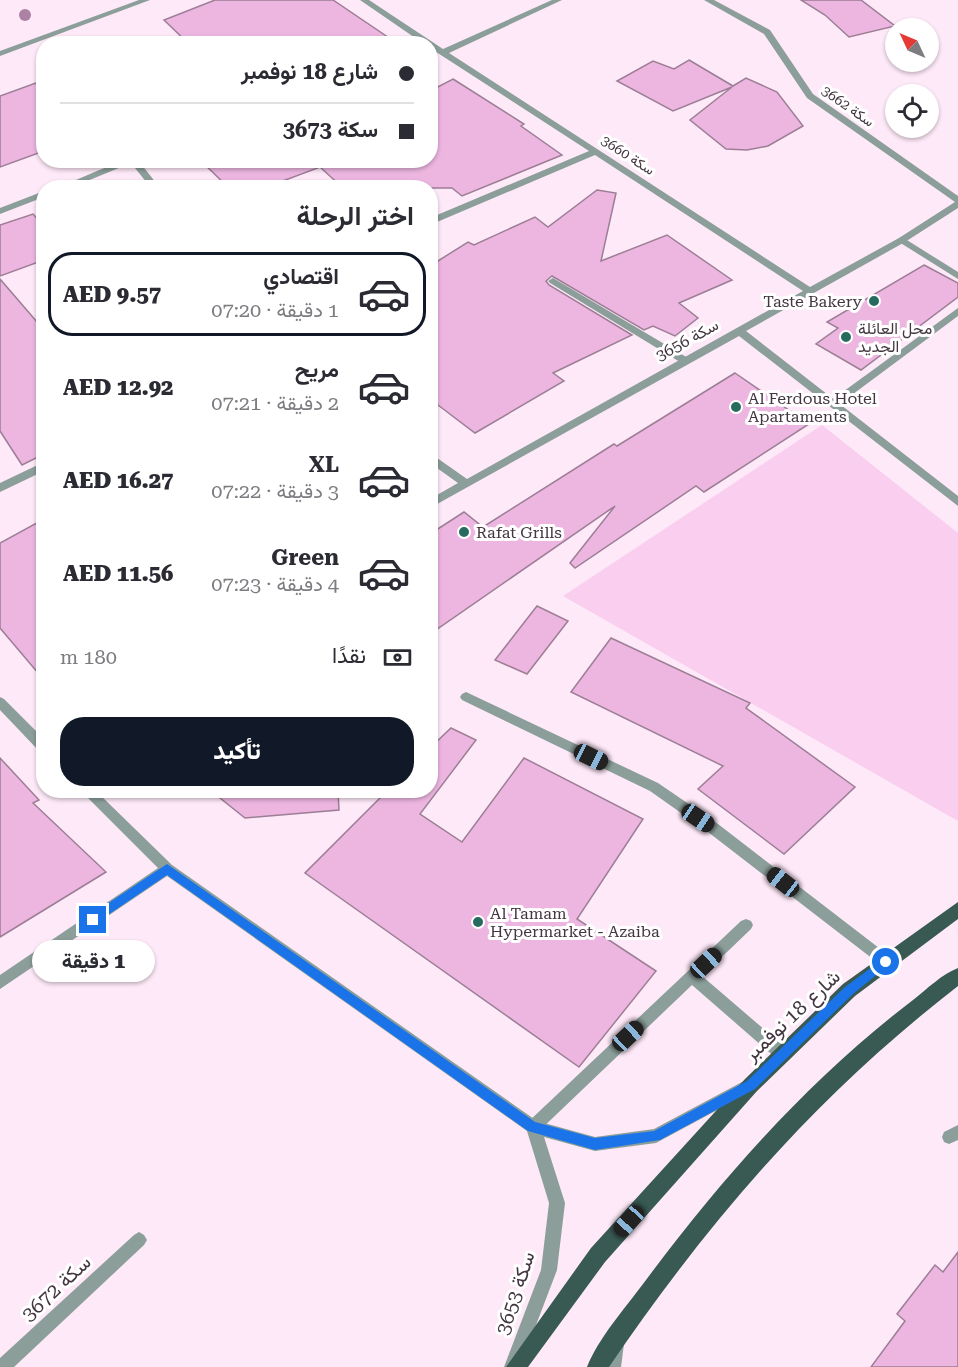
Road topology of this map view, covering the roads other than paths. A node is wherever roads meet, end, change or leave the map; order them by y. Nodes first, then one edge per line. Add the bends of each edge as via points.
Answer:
1 (146, 0) edge
2 (364, 0) edge
3 (708, 0) edge
4 (551, 1) edge
5 (49, 36) edge
6 (418, 36) edge
7 (36, 41) edge
8 (438, 49) edge
9 (444, 52) junction
10 (0, 54) edge
11 (596, 152) junction
12 (112, 168) edge
13 (140, 168) edge
14 (82, 180) edge
15 (149, 180) edge
16 (36, 197) edge
17 (958, 202) edge
18 (0, 211) edge
19 (438, 219) edge
20 (902, 240) junction
21 (958, 276) edge
22 (553, 281) dead end
23 (808, 291) junction
24 (958, 311) edge
25 (738, 330) junction
26 (684, 360) junction
27 (833, 404) junction
28 (438, 463) edge
29 (36, 470) edge
30 (465, 483) junction
31 (0, 488) edge
32 (438, 499) edge
33 (958, 502) edge
34 (466, 697) dead end
35 (0, 702) edge
36 (36, 733) edge
37 (95, 798) edge
38 (167, 869) junction
39 (958, 909) edge
40 (746, 925) dead end
41 (886, 962) junction
42 (692, 976) junction
43 (958, 976) edge
44 (0, 982) edge
45 (782, 1054) junction
46 (751, 1085) junction
47 (532, 1127) junction
48 (139, 1240) dead end
49 (616, 1338) junction
50 (2, 1367) edge
51 (514, 1367) edge
52 (597, 1367) edge
53 (613, 1367) edge

1 - 5 street
2 - 6 street, سكة 3660
3 - 17 street, سكة 3662 via 767,32 810,96
4 - 9 street
7 - 10 street
8 - 9 street, سكة 3660
9 - 11 street, سكة 3660
11 - 19 street
11 - 23 street, سكة 3660
12 - 14 street
13 - 15 street
16 - 18 street
17 - 20 street, سكة 3656
20 - 21 street
20 - 23 street, سكة 3656
22 - 26 street
23 - 25 street, سكة 3656
24 - 27 street
25 - 26 street, سكة 3656
25 - 27 street
26 - 30 street, سكة 3656
27 - 33 street
28 - 30 street
29 - 31 street
30 - 32 street, سكة 3656
34 - 41 street via 654,787
35 - 36 street
37 - 38 street
38 - 44 street
38 - 47 street
39 - 41 main road, شارع 18 نوفمبر
40 - 42 street
41 - 45 main road, شارع 18 نوفمبر via 849,990
42 - 45 street
42 - 47 street
43 - 49 main road via 841,1070 739,1176
45 - 46 main road, شارع 18 نوفمبر
46 - 47 street via 656,1136 595,1144
46 - 51 main road, شارع 18 نوفمبر via 598,1255
47 - 51 street, سكة 3653 via 557,1203 549,1270
48 - 50 street, سكة 3672
49 - 52 main road
49 - 53 street

